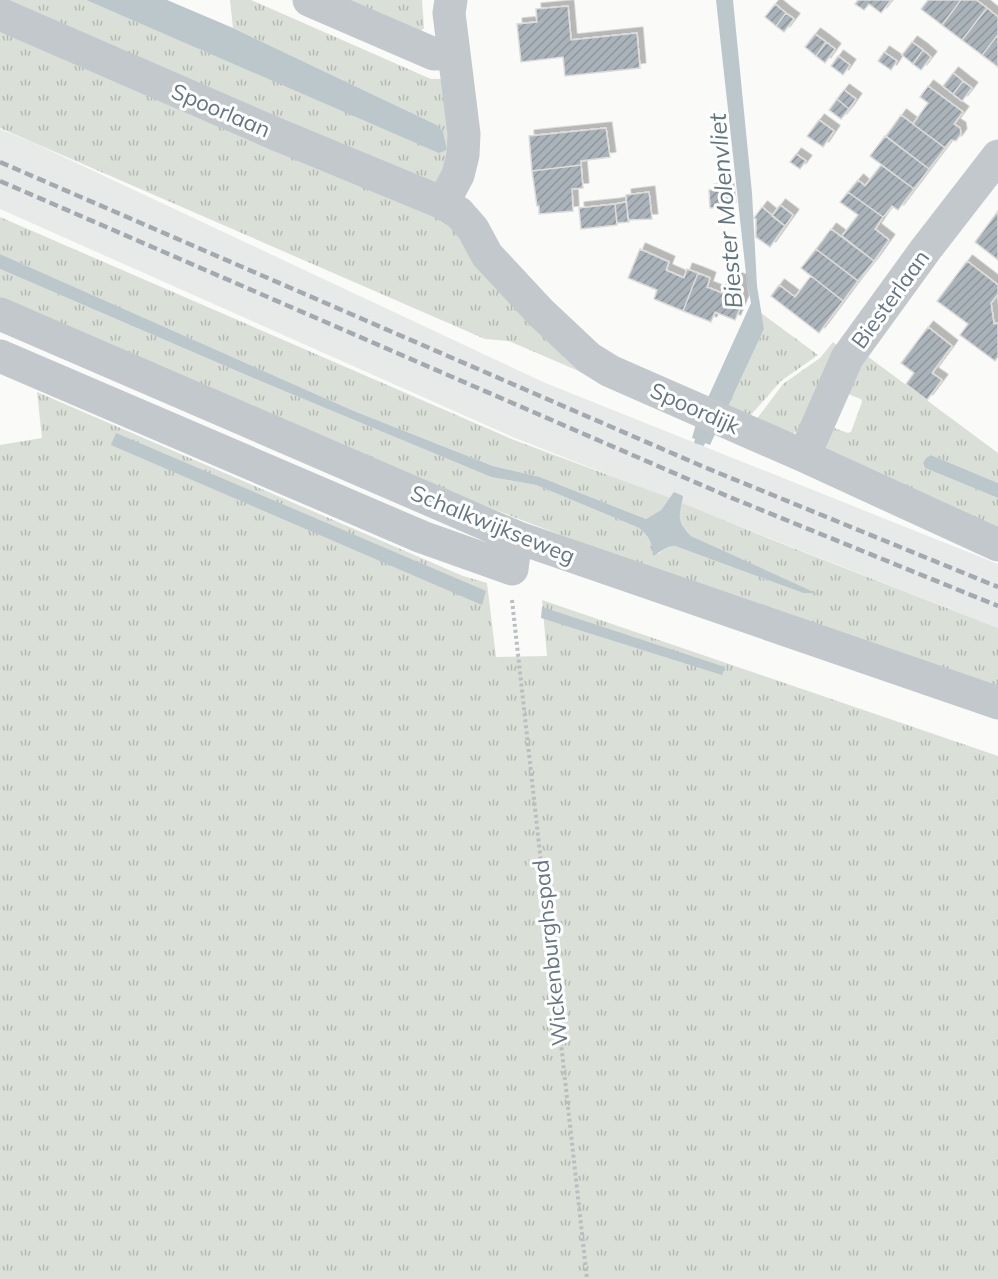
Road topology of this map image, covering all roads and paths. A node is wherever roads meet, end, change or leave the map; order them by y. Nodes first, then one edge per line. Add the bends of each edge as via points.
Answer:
1 (309, 0) edge
2 (451, 0) edge
3 (0, 14) edge
4 (453, 53) junction
5 (998, 156) edge
6 (442, 202) junction
7 (0, 314) edge
8 (0, 356) edge
9 (804, 456) junction
10 (516, 537) junction
11 (998, 545) edge
12 (514, 626) dead end
13 (998, 703) edge
14 (587, 1279) edge

1 - 4 street via 434,54
2 - 4 street via 448,13
3 - 6 street, Spoorlaan
4 - 6 street via 464,134 463,155 458,175
5 - 9 street, Biesterlaan via 847,358
6 - 9 street, Spoordijk via 459,213 487,255 589,358 609,371
7 - 10 street, Schalkwijkseweg
8 - 10 street, Schalkwijkseweg via 422,537 512,569
9 - 11 street, Spoordijk
10 - 13 street, Schalkwijkseweg
12 - 14 path, Wickenburghspad

